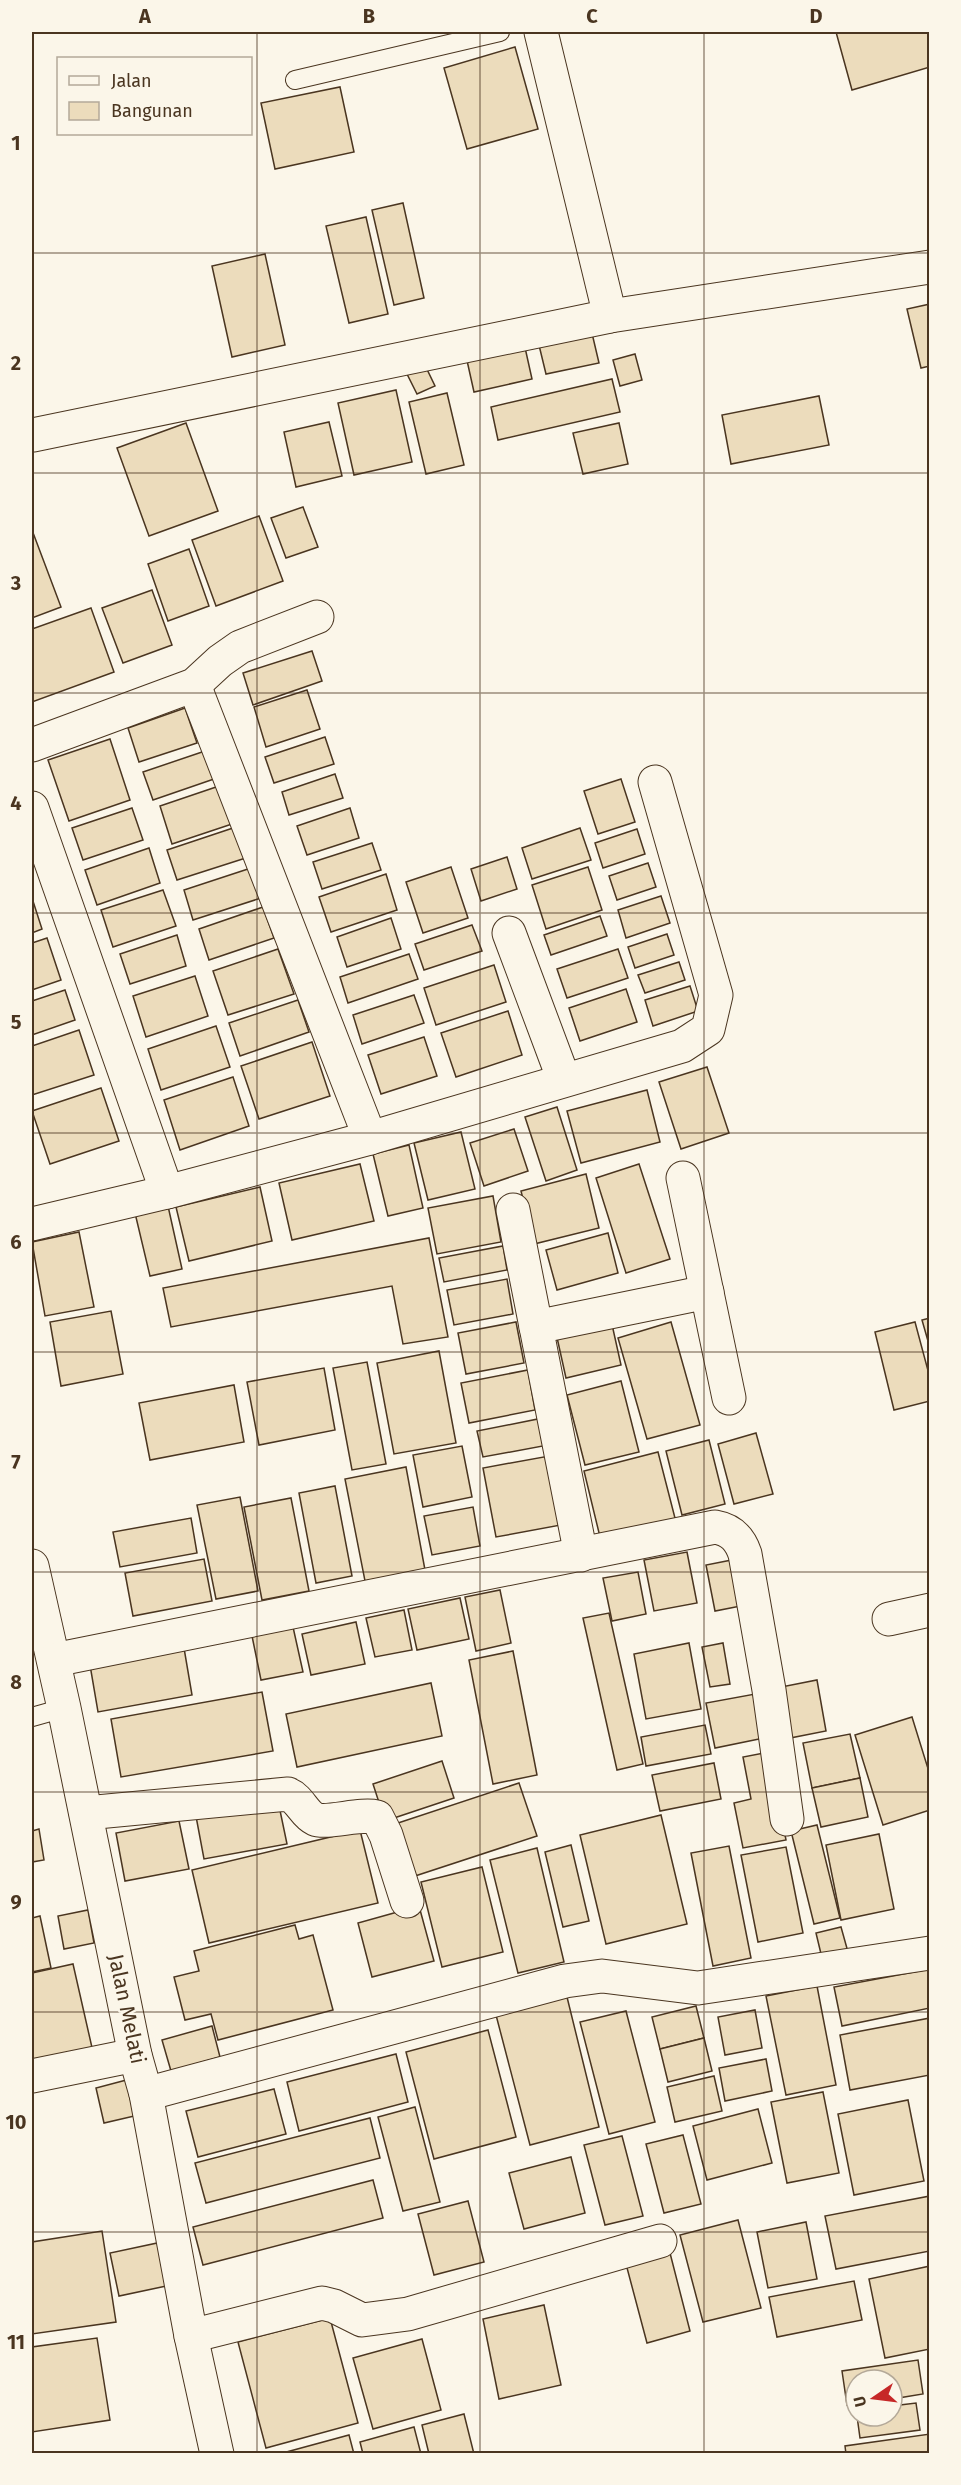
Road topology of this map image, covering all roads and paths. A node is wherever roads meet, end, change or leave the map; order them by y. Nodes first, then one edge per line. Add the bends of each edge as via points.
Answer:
1 (500, 32) edge
2 (540, 32) edge
3 (295, 80) dead end
4 (930, 267) edge
5 (610, 316) junction
6 (33, 435) dead end
7 (317, 617) dead end
8 (194, 685) junction
9 (32, 745) edge
10 (655, 782) dead end
11 (32, 808) edge
12 (509, 933) dead end
13 (564, 1080) junction
14 (370, 1138) junction
15 (683, 1178) dead end
16 (167, 1192) junction
17 (513, 1210) dead end
18 (32, 1224) edge
19 (707, 1293) junction
20 (536, 1327) junction
21 (729, 1398) dead end
22 (581, 1555) junction
23 (32, 1566) edge
24 (930, 1610) edge
25 (889, 1618) dead end
26 (54, 1660) junction
27 (64, 1708) junction
28 (32, 1717) edge
29 (86, 1813) junction
30 (787, 1819) dead end
31 (406, 1900) dead end
32 (930, 1953) edge
33 (135, 2055) junction
34 (32, 2076) edge
35 (146, 2094) junction
36 (660, 2241) dead end
37 (191, 2336) junction
38 (218, 2454) edge

1 - 3 lane
2 - 5 street
4 - 5 street
5 - 6 street
7 - 8 street via 240,647
8 - 9 street
8 - 14 street
10 - 13 street via 716,995 708,1029 682,1046
11 - 16 street
12 - 13 street
13 - 14 street
14 - 16 street
15 - 19 street
16 - 18 street
17 - 20 street
19 - 20 street
19 - 21 street
20 - 22 street
22 - 26 street
22 - 30 street via 715,1527 724,1528 740,1540 770,1690
23 - 26 street, Jalan Melati
24 - 25 street
26 - 27 street, Jalan Melati
27 - 28 lane
27 - 29 street, Jalan Melati
29 - 31 street via 288,1794 297,1798 318,1821 377,1817
29 - 33 street, Jalan Melati
32 - 35 street via 698,1988 602,1976 565,1981
33 - 34 street
33 - 35 street, Jalan Melati
35 - 37 street, Jalan Melati
36 - 37 street via 408,2314 362,2320 322,2303
37 - 38 street, Jalan Melati

